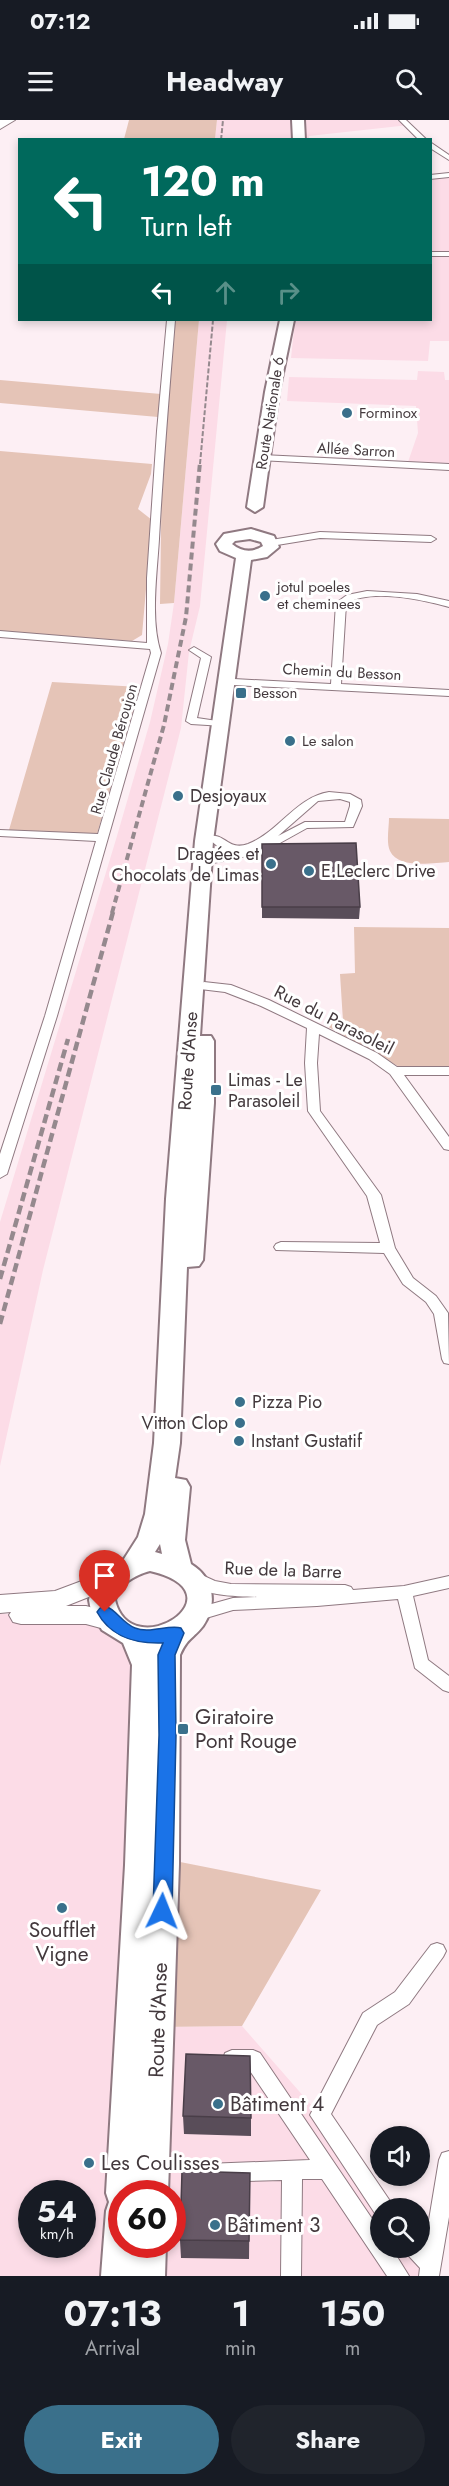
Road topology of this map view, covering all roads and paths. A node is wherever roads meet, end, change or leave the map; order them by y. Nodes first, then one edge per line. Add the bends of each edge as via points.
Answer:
1 (9, 120) edge
2 (292, 120) edge
3 (298, 120) edge
4 (402, 120) edge
5 (0, 125) edge
6 (292, 138) edge
7 (299, 138) edge
8 (422, 138) edge
9 (432, 145) edge
10 (449, 158) edge
11 (449, 175) edge
12 (432, 177) edge
13 (432, 254) edge
14 (449, 254) edge
15 (171, 321) edge
16 (280, 321) edge
17 (286, 321) edge
18 (279, 351) junction
19 (262, 458) junction
20 (449, 467) edge
21 (257, 537) junction
22 (431, 539) dead end
23 (250, 555) junction
24 (449, 604) edge
25 (0, 634) edge
26 (153, 646) junction
27 (194, 650) dead end
28 (234, 682) junction
29 (336, 687) junction
30 (449, 693) edge
31 (220, 724) junction
32 (0, 833) edge
33 (104, 838) junction
34 (214, 838) junction
35 (213, 860) junction
36 (204, 986) junction
37 (313, 1026) junction
38 (394, 1071) junction
39 (449, 1071) edge
40 (449, 1146) edge
41 (0, 1174) edge
42 (281, 1247) dead end
43 (388, 1248) junction
44 (449, 1359) edge
45 (135, 1563) junction
46 (185, 1571) junction
47 (111, 1579) junction
48 (449, 1582) edge
49 (404, 1592) junction
50 (377, 1594) junction
51 (0, 1604) edge
52 (0, 1614) edge
53 (186, 1624) junction
54 (122, 1629) junction
55 (449, 1685) edge
56 (437, 1951) dead end
57 (211, 2058) edge
58 (449, 2160) edge
59 (327, 2169) junction
60 (292, 2170) junction
61 (207, 2173) edge
62 (123, 2180) edge
63 (152, 2180) edge
64 (376, 2198) edge
65 (119, 2258) edge
66 (149, 2258) edge
67 (430, 2270) edge
68 (118, 2276) edge
69 (148, 2276) edge
70 (291, 2276) edge
71 (399, 2276) edge

1 - 5 highway
2 - 6 main road
3 - 7 main road
4 - 8 street
9 - 10 street
11 - 12 street
13 - 14 street
15 - 26 street, Rue Claude Béroujon via 154,556
16 - 18 main road
17 - 18 main road, Route Nationale 6
18 - 19 main road, Route Nationale 6
19 - 20 street, Allée Sarron
19 - 21 main road, Route Nationale 6 via 255,507 260,516
21 - 22 street
21 - 23 main road via 268,550
21 - 23 main road via 230,537 224,544 230,551
23 - 28 main road, Route d'Anse via 253,565
23 - 31 main road, Route d'Anse
24 - 29 street via 403,596 358,595 341,603
25 - 26 street
26 - 33 street, Rue Claude Béroujon via 156,653
27 - 31 street via 206,657 191,721
28 - 29 street, Chemin du Besson
28 - 34 main road, Route d'Anse
29 - 30 street, Chemin du Besson
31 - 45 main road, Route d'Anse via 198,908 177,1198 167,1443 158,1514 150,1539
32 - 33 street
33 - 41 street, Rue Claude Béroujon
34 - 35 main road, Route d'Anse
34 - 35 street via 220,845 242,849 280,830 314,799 342,795 355,800 349,825 305,825 258,851
35 - 36 main road, Route d'Anse
36 - 37 street, Rue du Parasoleil via 227,988
36 - 46 main road, Route d'Anse via 203,1103 182,1443 172,1540
37 - 38 street, Rue du Parasoleil
37 - 43 street via 310,1063 314,1111 374,1195
38 - 39 street
38 - 40 street, Rue du Parasoleil
42 - 43 street
43 - 44 street via 408,1281 431,1299 441,1313
45 - 46 main road via 165,1562
45 - 47 main road
46 - 50 street, Rue de la Barre via 212,1587 231,1590
46 - 53 main road via 201,1595
47 - 51 main road via 56,1600
47 - 54 main road via 105,1589 105,1612
48 - 49 street, Rue de la Barre
49 - 50 street, Rue de la Barre
49 - 55 street via 421,1663
50 - 53 street, Rue de la Barre via 233,1604
52 - 54 main road via 86,1615
53 - 54 main road via 162,1637
53 - 63 main road, Route d'Anse via 166,1655 164,1864
54 - 62 main road, Route d'Anse via 146,1665
56 - 64 street via 402,1998 370,2019 320,2115
57 - 59 street via 253,2059
58 - 67 street
59 - 60 street
59 - 71 street
60 - 61 street
60 - 70 street
65 - 68 main road
66 - 69 main road

